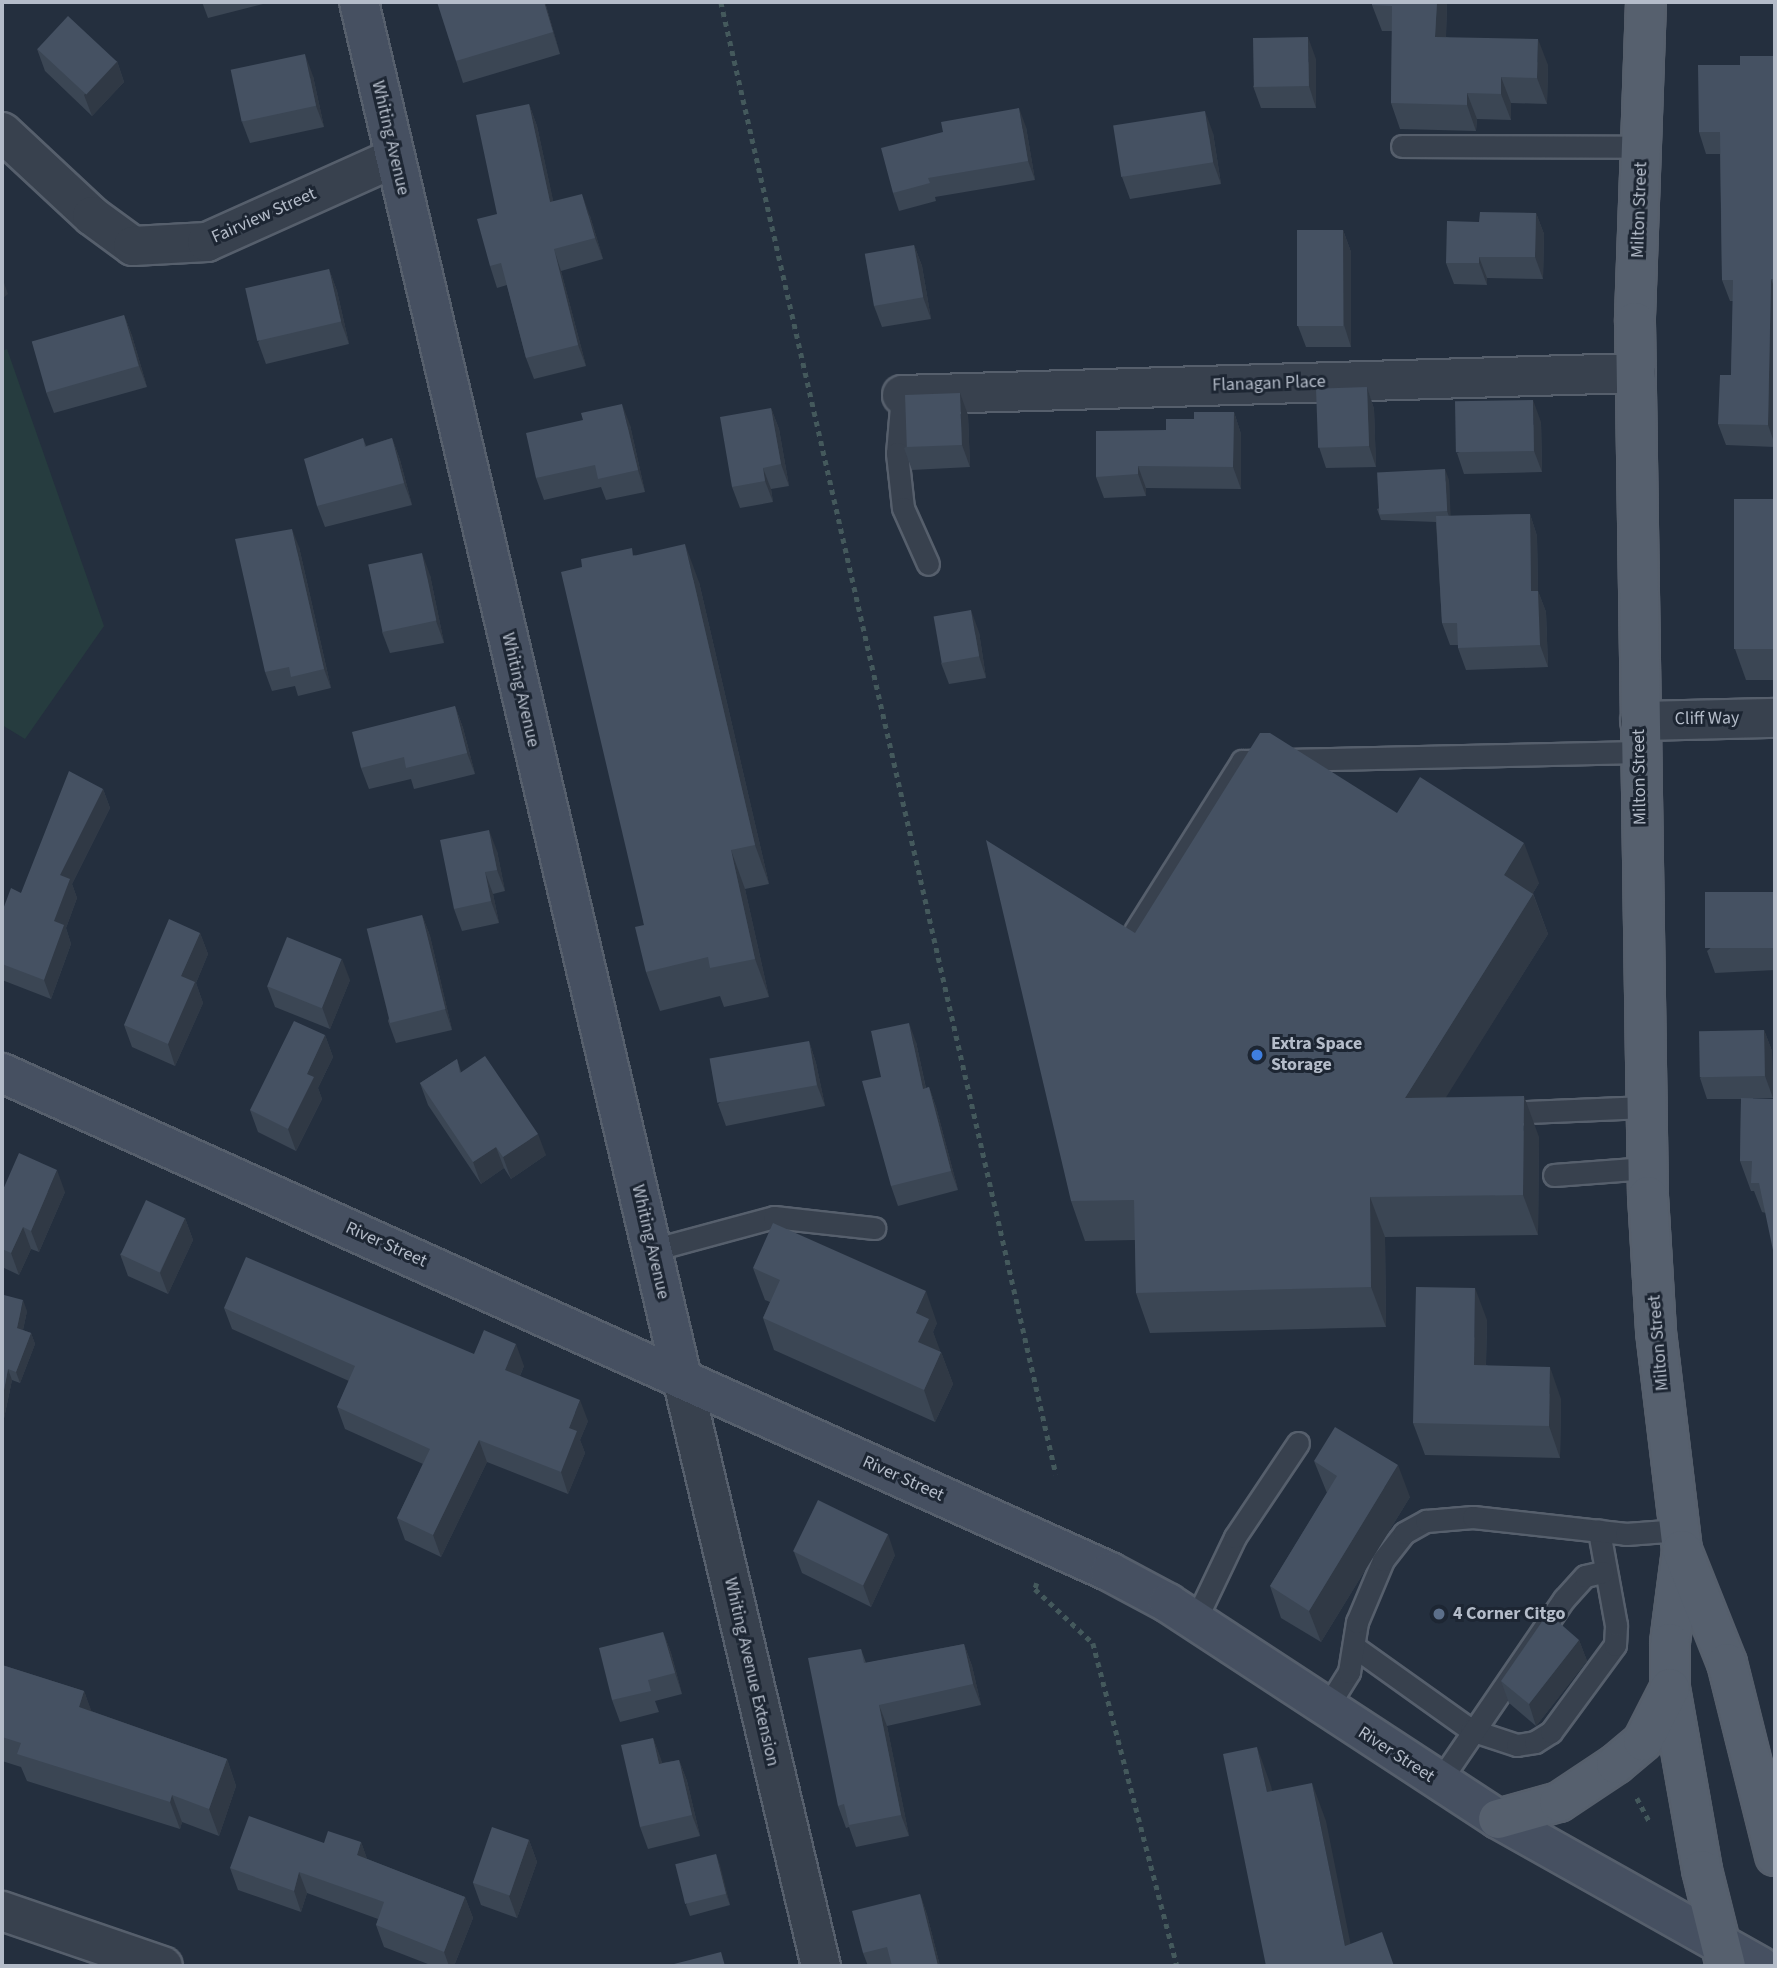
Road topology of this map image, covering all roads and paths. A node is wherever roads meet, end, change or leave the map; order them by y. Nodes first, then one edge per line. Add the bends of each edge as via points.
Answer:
1 (359, 2) edge
2 (721, 2) edge
3 (1646, 2) edge
4 (2, 132) edge
5 (1402, 146) dead end
6 (1642, 147) junction
7 (394, 158) junction
8 (1636, 373) junction
9 (902, 395) joint
10 (928, 564) dead end
11 (1775, 718) edge
12 (1640, 737) junction
13 (1135, 931) edge
14 (2, 1073) edge
15 (1646, 1107) junction
16 (1486, 1113) edge
17 (1647, 1168) junction
18 (1554, 1175) dead end
19 (874, 1228) dead end
20 (652, 1250) junction
21 (682, 1378) junction
22 (1298, 1443) dead end
23 (1056, 1474) dead end
24 (1599, 1531) junction
25 (1681, 1540) junction
26 (1047, 1544) junction
27 (1603, 1572) junction
28 (1195, 1621) junction
29 (1356, 1648) junction
30 (1727, 1663) junction
31 (1670, 1688) junction
32 (1326, 1709) junction
33 (1471, 1730) junction
34 (1775, 1758) edge
35 (1438, 1782) junction
36 (1498, 1819) junction
37 (1775, 1856) edge
38 (2, 1911) edge
39 (1723, 1955) edge
40 (163, 1966) edge
41 (821, 1966) edge
42 (1177, 1966) edge
43 (1760, 1966) edge

1 - 7 street, Whiting Avenue
2 - 23 path
3 - 6 main road, Milton Street
4 - 7 street, Fairview Street via 92,216 133,246 206,242
5 - 6 lane
6 - 8 main road, Milton Street
7 - 20 street, Whiting Avenue
8 - 9 street, Flanagan Place
8 - 12 main road, Milton Street
9 - 10 lane via 897,453 904,508
11 - 12 street, Cliff Way
12 - 13 lane via 1242,761
12 - 15 main road, Milton Street
14 - 21 street, River Street
15 - 16 lane
15 - 17 main road, Milton Street
17 - 18 lane
17 - 25 main road, Milton Street via 1656,1332
19 - 20 lane via 774,1216
20 - 21 street, Whiting Avenue
21 - 26 street, River Street
21 - 41 street, Whiting Avenue Extension
22 - 28 lane via 1235,1537
24 - 25 lane
24 - 27 lane
24 - 29 lane via 1473,1517 1426,1521 1404,1533 1383,1560 1357,1622
25 - 30 main road, Milton Street
25 - 31 main road, Milton Street
26 - 28 street, River Street via 1110,1572
26 - 42 path via 1035,1589 1093,1643
27 - 33 lane via 1585,1576 1564,1599
27 - 33 lane via 1616,1625 1615,1645 1550,1732 1517,1745
28 - 32 street, River Street
29 - 32 lane via 1349,1672
29 - 33 lane
30 - 34 main road
30 - 37 main road, Milton Street
31 - 36 main road via 1643,1741 1616,1764 1559,1802
31 - 39 main road, Milton Street
32 - 35 street, River Street
33 - 35 lane
35 - 36 street, River Street
36 - 39 street, River Street
38 - 40 street
39 - 43 street, River Street

